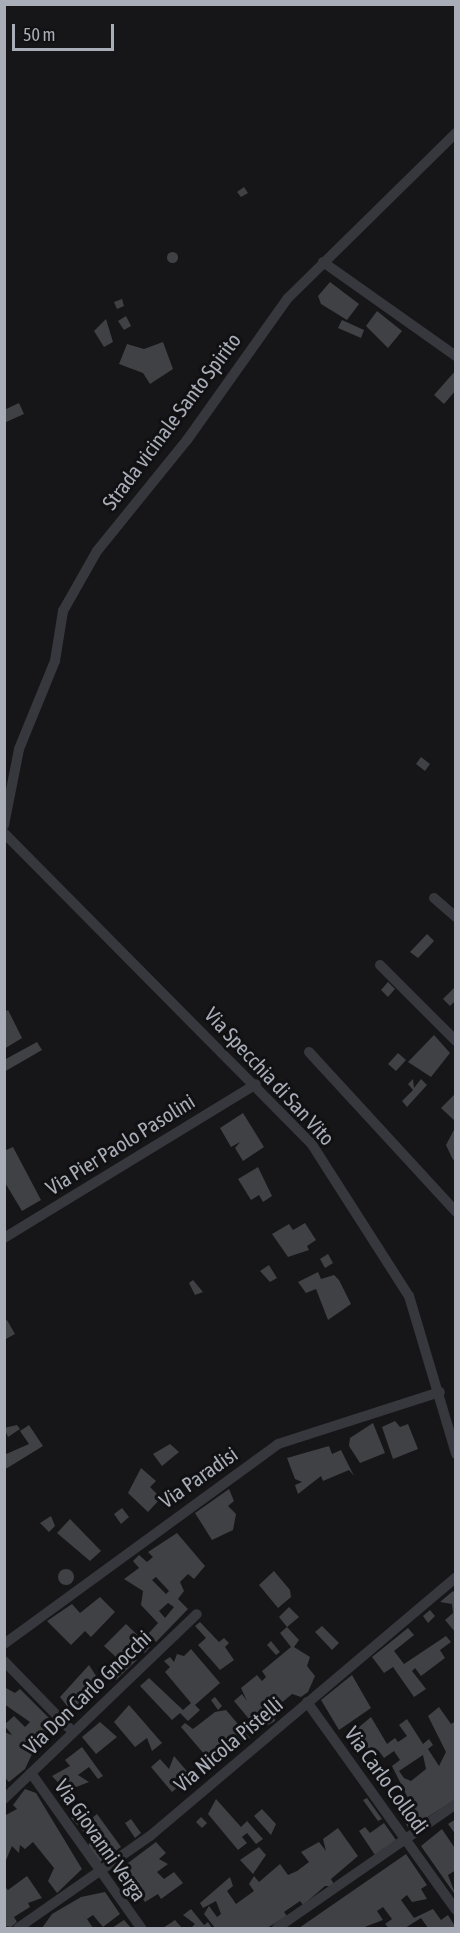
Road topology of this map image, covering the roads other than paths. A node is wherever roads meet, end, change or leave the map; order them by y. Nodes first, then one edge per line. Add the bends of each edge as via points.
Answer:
1 (456, 133) edge
2 (323, 262) junction
3 (456, 356) edge
4 (4, 825) edge
5 (4, 833) edge
6 (434, 898) dead end
7 (456, 917) edge
8 (380, 965) dead end
9 (456, 1041) edge
10 (309, 1052) dead end
11 (256, 1084) junction
12 (456, 1212) edge
13 (4, 1238) edge
14 (440, 1392) junction
15 (456, 1414) edge
16 (447, 1422) junction
17 (456, 1454) edge
18 (456, 1577) edge
19 (197, 1614) dead end
20 (4, 1644) edge
21 (4, 1661) edge
22 (307, 1702) junction
23 (73, 1732) junction
24 (31, 1773) junction
25 (4, 1799) edge
26 (456, 1804) edge
27 (406, 1838) junction
28 (99, 1872) junction
29 (456, 1910) edge
30 (18, 1929) edge
31 (141, 1929) edge
32 (277, 1929) edge

1 - 2 street, Strada vicinale Santo Spirito
2 - 3 street
2 - 4 street, Strada vicinale Santo Spirito via 288,298 187,440 91,561 63,611 56,661 19,749
5 - 11 street, Via Specchia di San Vito
6 - 7 street
8 - 9 street
10 - 12 street
11 - 13 street, Via Pier Paolo Pasolini
11 - 14 street, Via Specchia di San Vito via 311,1143 409,1296
14 - 16 street, Via Specchia di San Vito
14 - 20 street, Via Paradisi via 278,1444
15 - 16 street
16 - 17 street, Via Specchia di San Vito
18 - 22 street, Via Nicola Pistelli
19 - 23 street, Via Don Carlo Gnocchi
21 - 23 street
22 - 27 street, Via Carlo Collodi
22 - 28 street, Via Nicola Pistelli via 150,1836
23 - 24 street, Via Don Carlo Gnocchi
24 - 25 street, Via Don Carlo Gnocchi
24 - 28 street, Via Giovanni Verga
26 - 27 street
27 - 29 street, Via Carlo Collodi
27 - 32 street
28 - 30 street, Via Nicola Pistelli
28 - 31 street, Via Giovanni Verga

